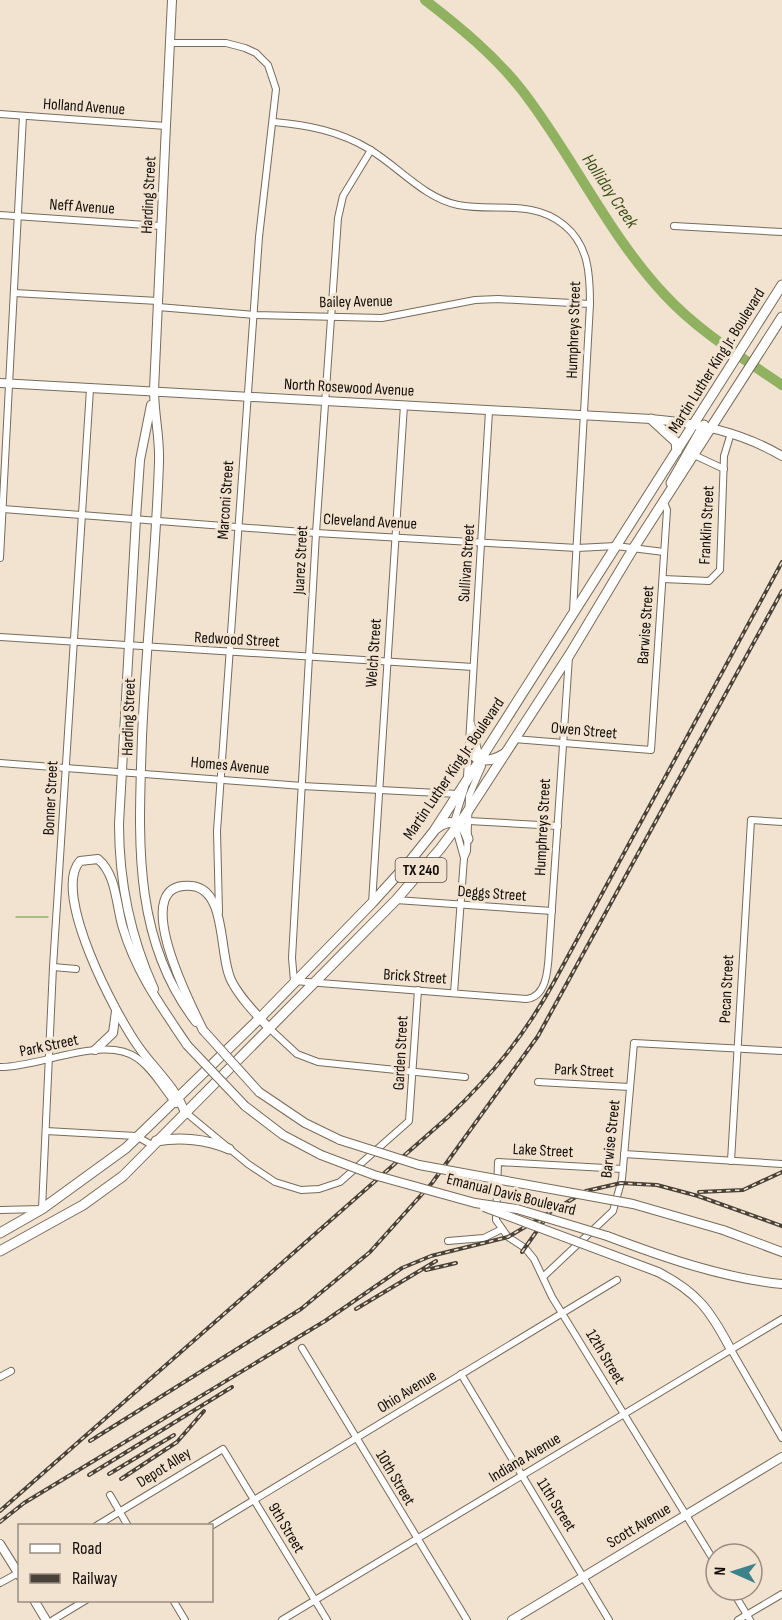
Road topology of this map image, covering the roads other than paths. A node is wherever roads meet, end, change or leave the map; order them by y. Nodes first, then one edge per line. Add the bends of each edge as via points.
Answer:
1 (172, 0) edge
2 (170, 42) junction
3 (0, 114) edge
4 (23, 116) junction
5 (274, 122) junction
6 (166, 126) junction
7 (371, 150) junction
8 (0, 215) edge
9 (19, 217) junction
10 (161, 226) junction
11 (674, 226) dead end
12 (782, 232) edge
13 (782, 285) edge
14 (14, 293) junction
15 (158, 304) junction
16 (590, 304) junction
17 (255, 315) junction
18 (332, 317) junction
19 (782, 317) edge
20 (0, 383) edge
21 (10, 383) junction
22 (90, 389) junction
23 (154, 392) junction
24 (248, 395) junction
25 (326, 400) junction
26 (404, 405) junction
27 (489, 411) junction
28 (584, 416) junction
29 (651, 418) junction
30 (703, 425) junction
31 (731, 433) junction
32 (677, 451) junction
33 (694, 455) junction
34 (782, 456) edge
35 (724, 469) junction
36 (665, 499) junction
37 (3, 509) junction
38 (83, 513) junction
39 (136, 518) junction
40 (155, 520) junction
41 (240, 527) junction
42 (315, 533) junction
43 (395, 536) junction
44 (482, 542) junction
45 (616, 546) junction
46 (577, 548) junction
47 (633, 549) junction
48 (664, 552) junction
49 (0, 558) edge
50 (663, 579) junction
51 (573, 615) junction
52 (0, 637) edge
53 (75, 642) junction
54 (128, 646) junction
55 (146, 647) junction
56 (229, 654) junction
57 (570, 654) junction
58 (309, 657) junction
59 (387, 662) junction
60 (472, 667) junction
61 (470, 717) junction
62 (514, 740) junction
63 (562, 743) junction
64 (468, 748) junction
65 (651, 750) joint
66 (506, 752) junction
67 (480, 760) junction
68 (0, 763) edge
69 (66, 767) junction
70 (122, 771) junction
71 (141, 772) junction
72 (220, 778) junction
73 (466, 781) junction
74 (302, 786) junction
75 (378, 791) junction
76 (458, 794) junction
77 (469, 810) junction
78 (469, 821) junction
79 (782, 822) edge
80 (455, 825) junction
81 (558, 826) junction
82 (434, 831) junction
83 (468, 839) junction
84 (464, 858) junction
85 (396, 900) junction
86 (372, 903) junction
87 (460, 905) junction
88 (552, 911) junction
89 (220, 919) junction
90 (53, 967) junction
91 (76, 969) dead end
92 (294, 981) junction
93 (313, 984) junction
94 (418, 990) junction
95 (454, 993) junction
96 (534, 998) joint
97 (116, 1011) junction
98 (165, 1011) junction
99 (260, 1017) junction
100 (269, 1028) junction
101 (202, 1030) junction
102 (95, 1050) junction
103 (737, 1050) junction
104 (782, 1051) edge
105 (48, 1060) junction
106 (0, 1067) edge
107 (414, 1071) junction
108 (465, 1077) dead end
109 (538, 1082) dead end
110 (630, 1087) junction
111 (177, 1099) junction
112 (185, 1113) junction
113 (46, 1131) junction
114 (136, 1136) junction
115 (154, 1143) junction
116 (229, 1149) junction
117 (624, 1154) junction
118 (731, 1161) junction
119 (782, 1164) edge
120 (623, 1169) junction
121 (476, 1203) junction
122 (42, 1209) junction
123 (0, 1210) edge
124 (502, 1229) junction
125 (0, 1233) edge
126 (448, 1241) dead end
127 (0, 1251) edge
128 (782, 1252) edge
129 (543, 1277) junction
130 (617, 1280) dead end
131 (782, 1284) edge
132 (562, 1313) junction
133 (782, 1319) edge
134 (302, 1348) dead end
135 (730, 1348) junction
136 (11, 1371) dead end
137 (461, 1374) junction
138 (0, 1377) edge
139 (624, 1414) junction
140 (782, 1438) edge
141 (356, 1439) junction
142 (223, 1449) joint
143 (782, 1457) edge
144 (522, 1475) junction
145 (110, 1496) dead end
146 (254, 1500) junction
147 (120, 1511) junction
148 (685, 1516) junction
149 (99, 1524) edge
150 (127, 1524) edge
151 (213, 1525) edge
152 (416, 1539) junction
153 (0, 1544) edge
154 (704, 1545) edge
155 (18, 1572) edge
156 (18, 1574) edge
157 (584, 1577) junction
158 (0, 1583) edge
159 (782, 1594) edge
160 (315, 1600) junction
161 (35, 1602) edge
162 (83, 1602) edge
163 (175, 1602) edge
164 (740, 1602) edge
165 (749, 1617) edge
166 (46, 1620) edge
167 (53, 1620) edge
168 (185, 1620) edge
169 (282, 1620) edge
170 (327, 1620) edge
171 (467, 1620) edge
172 (512, 1620) edge
173 (609, 1620) edge
174 (738, 1620) edge

1 - 2 street, Harding Street
2 - 5 street, Marconi Street via 226,43 256,53 275,78
2 - 6 street, Harding Street
3 - 4 street, Holland Avenue
4 - 6 street, Holland Avenue
4 - 9 street
5 - 7 street, Humphreys Street via 326,129
5 - 17 street, Marconi Street
6 - 10 street, Harding Street
7 - 16 street, Humphreys Street via 444,200 457,205 539,210 565,225 582,248 590,270
7 - 18 street, Juarez Street via 343,196
8 - 9 street, Neff Avenue
9 - 10 street, Neff Avenue
9 - 14 street
10 - 15 street, Harding Street
11 - 12 street
13 - 30 main road, Martin Luther King Jr. Boulevard / TX 240 via 720,386
14 - 15 street, Bailey Avenue
14 - 21 street
15 - 17 street, Bailey Avenue
15 - 23 street, Harding Street
16 - 18 street, Bailey Avenue via 498,299 382,318
16 - 28 street, Humphreys Street
17 - 18 street, Bailey Avenue
17 - 24 street, Marconi Street
18 - 25 street, Juarez Street
19 - 30 main road, Martin Luther King Jr. Boulevard / TX 240 via 734,392
20 - 21 street, North Rosewood Avenue
21 - 22 street, North Rosewood Avenue
21 - 37 street
22 - 23 street, North Rosewood Avenue
22 - 38 street, Bonner Street
23 - 24 street, North Rosewood Avenue
23 - 39 street, Harding Street via 142,452
23 - 40 street, Harding Street via 159,460
24 - 25 street, North Rosewood Avenue
24 - 41 street, Marconi Street
25 - 26 street, North Rosewood Avenue
25 - 42 street, Juarez Street
26 - 27 street, North Rosewood Avenue
26 - 43 street, Welch Street
27 - 28 street, North Rosewood Avenue
27 - 44 street, Sullivan Street
28 - 29 street, North Rosewood Avenue
28 - 46 street, Humphreys Street
29 - 30 street, North Rosewood Avenue
29 - 32 main road via 676,442
30 - 31 street, North Rosewood Avenue
30 - 32 main road, Martin Luther King Jr. Boulevard / TX 240
30 - 33 main road, Martin Luther King Jr. Boulevard / TX 240
30 - 36 main road via 673,476
31 - 34 street, North Rosewood Avenue
31 - 35 street, Franklin Street
32 - 45 main road, Martin Luther King Jr. Boulevard / TX 240
33 - 35 street
33 - 36 main road, Martin Luther King Jr. Boulevard / TX 240
35 - 50 street, Franklin Street via 721,565 712,580
36 - 47 main road, Martin Luther King Jr. Boulevard / TX 240
36 - 48 street, Barwise Street
37 - 38 street, Cleveland Avenue
37 - 49 street
38 - 39 street, Cleveland Avenue
38 - 53 street, Bonner Street
39 - 40 street, Cleveland Avenue
39 - 54 street, Harding Street
40 - 41 street, Cleveland Avenue
40 - 55 street, Harding Street
41 - 42 street, Cleveland Avenue
41 - 56 street, Marconi Street
42 - 43 street, Cleveland Avenue
42 - 58 street, Juarez Street
43 - 44 street, Cleveland Avenue
43 - 59 street, Welch Street
44 - 46 street, Cleveland Avenue
44 - 60 street, Sullivan Street
45 - 46 street, Cleveland Avenue
45 - 47 street, Cleveland Avenue
45 - 51 main road, Martin Luther King Jr. Boulevard / TX 240
46 - 51 street, Humphreys Street
47 - 48 street, Cleveland Avenue
47 - 57 main road, Martin Luther King Jr. Boulevard / TX 240
48 - 50 street, Barwise Street
50 - 65 street, Barwise Street
51 - 67 main road, Martin Luther King Jr. Boulevard / TX 240
52 - 53 street, Redwood Street
53 - 54 street, Redwood Street
53 - 69 street, Bonner Street
54 - 55 street, Redwood Street
54 - 70 street, Harding Street
55 - 56 street, Redwood Street
55 - 71 street, Harding Street
56 - 58 street, Redwood Street
56 - 72 street, Marconi Street
57 - 62 main road, Martin Luther King Jr. Boulevard / TX 240
57 - 63 street, Humphreys Street
58 - 59 street, Redwood Street
58 - 74 street, Juarez Street
59 - 60 street, Redwood Street
59 - 75 street, Welch Street
60 - 61 street, Sullivan Street
61 - 64 street, Sullivan Street
61 - 67 street, Sullivan Street
62 - 63 street, Owen Street
62 - 66 main road, Martin Luther King Jr. Boulevard / TX 240
63 - 65 street, Owen Street
63 - 81 street, Humphreys Street
64 - 67 main road
64 - 73 street, Sullivan Street
66 - 67 main road via 488,761
66 - 77 main road, Martin Luther King Jr. Boulevard / TX 240
67 - 73 main road, Martin Luther King Jr. Boulevard / TX 240
67 - 77 street, Sullivan Street via 481,772 469,796
68 - 69 street, Homes Avenue
69 - 70 street, Homes Avenue
69 - 90 street, Bonner Street
70 - 71 street, Homes Avenue
70 - 98 street, Harding Street via 119,854 125,904 143,964
71 - 72 street, Homes Avenue
71 - 101 street, Harding Street via 138,842 146,909 172,982
72 - 74 street, Homes Avenue
72 - 89 street, Marconi Street
73 - 76 main road, Martin Luther King Jr. Boulevard / TX 240
73 - 80 street, Sullivan Street
74 - 75 street, Homes Avenue
74 - 92 street, Juarez Street
75 - 76 street, Homes Avenue
75 - 86 street, Welch Street
76 - 82 main road, Martin Luther King Jr. Boulevard / TX 240
77 - 78 street, Sullivan Street
77 - 80 main road, Martin Luther King Jr. Boulevard / TX 240
78 - 81 street
78 - 83 street, Sullivan Street
79 - 103 street, Pecan Street via 751,820
80 - 82 main road via 446,822
80 - 83 main road via 465,831
80 - 84 street, Sullivan Street
80 - 85 main road, Martin Luther King Jr. Boulevard / TX 240
81 - 88 street, Humphreys Street
82 - 86 main road, Martin Luther King Jr. Boulevard / TX 240
83 - 84 street, Sullivan Street
84 - 87 street, Sullivan Street
85 - 87 street, Deggs Street
85 - 93 main road, Martin Luther King Jr. Boulevard / TX 240
86 - 92 main road, Martin Luther King Jr. Boulevard / TX 240
87 - 88 street, Deggs Street
87 - 95 street, Sullivan Street
88 - 96 street, Humphreys Street via 547,973
89 - 99 main road, Marconi Street via 221,945 231,981
89 - 101 main road, Emanual Davis Boulevard via 212,897 192,886 170,894 162,910 172,960
90 - 91 street
90 - 105 street, Bonner Street
92 - 93 street, Brick Street
92 - 99 main road, Martin Luther King Jr. Boulevard / TX 240
93 - 94 street, Brick Street
93 - 100 main road, Martin Luther King Jr. Boulevard / TX 240
94 - 95 street, Brick Street
94 - 107 street, Garden Street
95 - 96 street, Brick Street
97 - 98 main road via 85,942 73,898 72,873 85,859 98,859 108,870 137,968
97 - 102 main road via 113,1033
97 - 111 main road
98 - 121 main road, Emanual Davis Boulevard, bridge via 187,1045 245,1106 283,1135 321,1155 374,1175
99 - 100 main road, Marconi Street
99 - 111 main road, Martin Luther King Jr. Boulevard / TX 240
100 - 107 street via 297,1054 318,1062
100 - 112 main road, Martin Luther King Jr. Boulevard / TX 240
101 - 128 main road, Emanual Davis Boulevard, bridge via 260,1092 340,1140 419,1165 633,1204
102 - 105 street, Park Street
102 - 111 street, Park Street via 125,1053 139,1059
103 - 104 street
103 - 110 street, Barwise Street via 634,1043
103 - 118 street, Pecan Street
105 - 106 street, Park Street
105 - 113 street, Bonner Street
107 - 108 street
107 - 116 street, Garden Street via 411,1117 340,1182 319,1189 283,1186
109 - 110 street, Park Street
110 - 117 street, Barwise Street
111 - 112 main road
111 - 114 main road, Martin Luther King Jr. Boulevard / TX 240
112 - 115 main road, Martin Luther King Jr. Boulevard / TX 240
112 - 116 street
113 - 114 street
113 - 122 street, Bonner Street
114 - 115 street
114 - 122 main road, Martin Luther King Jr. Boulevard / TX 240 via 126,1148
115 - 116 main road via 168,1139 197,1140
115 - 127 main road, Martin Luther King Jr. Boulevard / TX 240 via 123,1176 83,1205
117 - 118 street
117 - 120 street, Barwise Street
118 - 119 street
120 - 124 street, Lake Street via 498,1162 495,1204 496,1220
120 - 129 street, Barwise Street via 610,1216
121 - 131 main road, Emanual Davis Boulevard, bridge via 517,1209 675,1260
121 - 135 main road, bridge via 658,1272 686,1287 703,1303
122 - 123 street
122 - 125 main road, Martin Luther King Jr. Boulevard / TX 240
124 - 126 street via 484,1238
124 - 129 street, 12th Street via 525,1248
129 - 132 street, 12th Street
130 - 132 street, Ohio Avenue
132 - 137 street, Ohio Avenue
132 - 139 street, 12th Street
133 - 135 street, Indiana Avenue
134 - 141 street, 10th Street
135 - 139 street, Indiana Avenue
135 - 140 street
136 - 138 street
137 - 141 street, Ohio Avenue
137 - 144 street, 11th Street
139 - 144 street, Indiana Avenue
139 - 148 street, 12th Street
141 - 146 street, Ohio Avenue
141 - 152 street, 10th Street
142 - 146 street, 9th Street
142 - 147 street, Depot Alley
143 - 148 main road, Scott Avenue
144 - 152 street, Indiana Avenue
144 - 157 street, 11th Street
145 - 147 street
146 - 151 street, Ohio Avenue
146 - 160 street, 9th Street
147 - 149 street, Depot Alley
147 - 150 street
148 - 154 street, 12th Street
148 - 157 main road, Scott Avenue
152 - 160 street, Indiana Avenue
152 - 171 street, 10th Street
153 - 155 street
156 - 158 street
157 - 172 main road, Scott Avenue
157 - 173 street, 11th Street
159 - 165 street
160 - 169 street, Indiana Avenue
160 - 170 street, 9th Street
161 - 166 street
162 - 167 street
163 - 168 street
164 - 165 street
165 - 174 street

